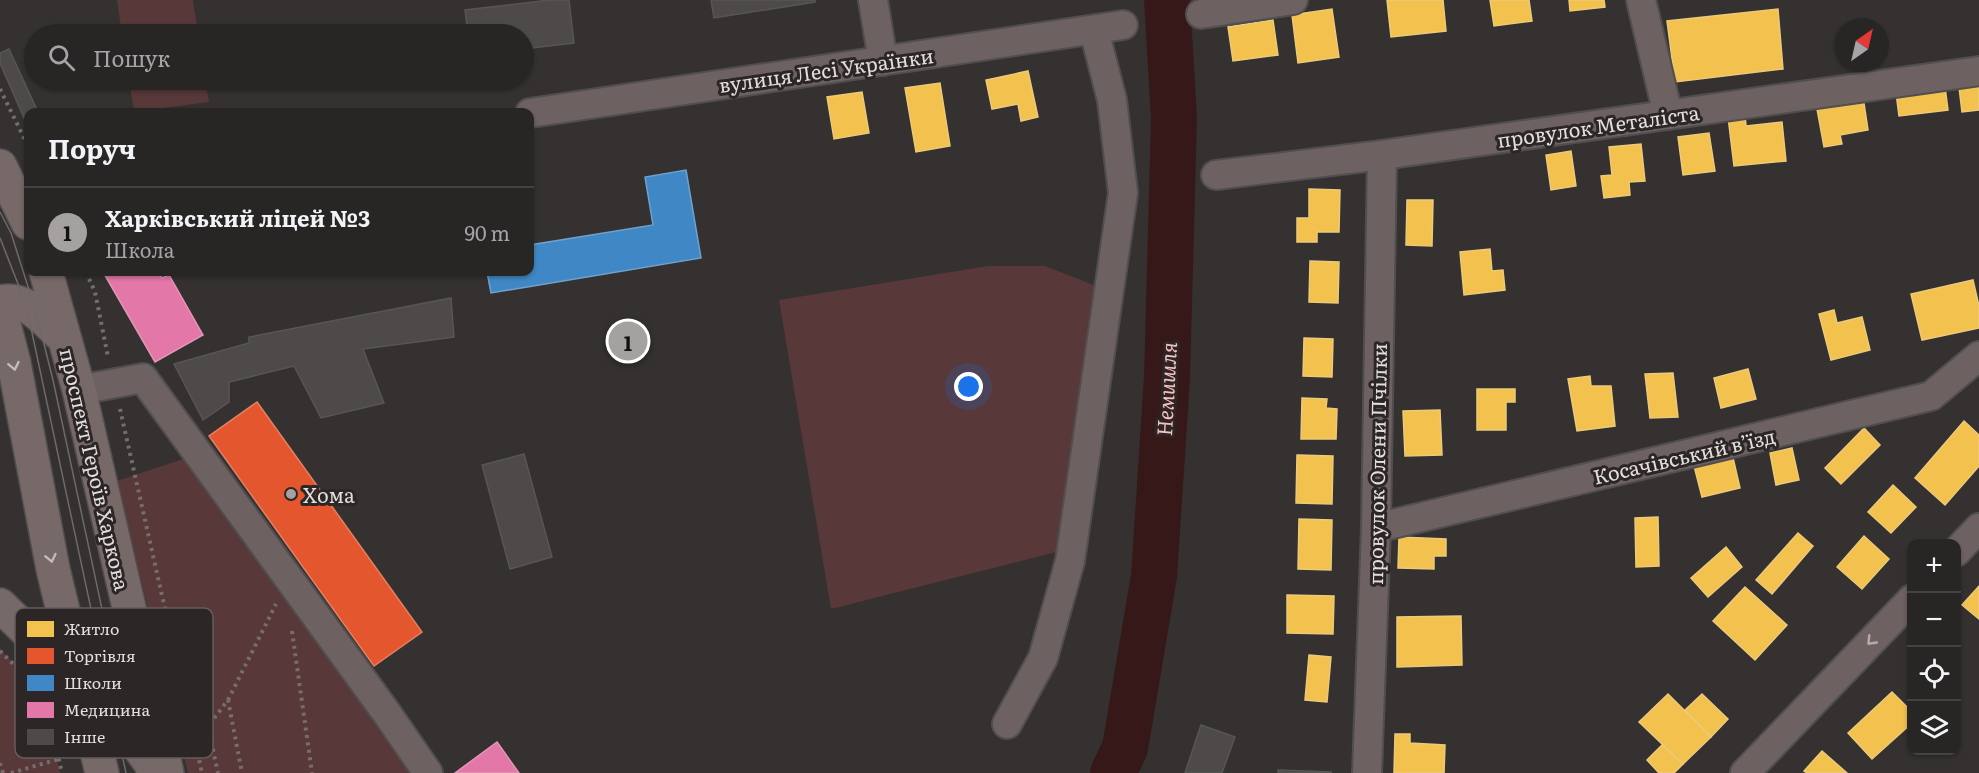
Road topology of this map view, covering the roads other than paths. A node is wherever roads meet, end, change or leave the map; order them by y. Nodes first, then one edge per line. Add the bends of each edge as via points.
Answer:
1 (873, 0) edge
2 (1293, 0) edge
3 (1641, 0) edge
4 (1244, 4) edge
5 (1201, 14) dead end
6 (1123, 25) dead end
7 (1094, 30) junction
8 (882, 61) junction
9 (1979, 71) edge
10 (534, 112) edge
11 (1668, 115) junction
12 (1382, 155) junction
13 (0, 166) edge
14 (1216, 175) dead end
15 (18, 206) edge
16 (47, 276) edge
17 (0, 302) edge
18 (0, 309) edge
19 (64, 338) junction
20 (1979, 356) edge
21 (79, 390) junction
22 (1376, 528) junction
23 (1979, 528) edge
24 (1961, 547) edge
25 (1907, 603) edge
26 (0, 605) edge
27 (63, 608) edge
28 (129, 608) edge
29 (15, 620) edge
30 (1007, 724) dead end
31 (99, 758) edge
32 (147, 758) edge
33 (164, 758) edge
34 (102, 773) edge
35 (158, 773) edge
36 (167, 773) edge
37 (428, 773) edge
38 (1367, 773) edge
39 (1745, 773) edge

1 - 8 street
2 - 4 street
3 - 11 street
4 - 5 street
6 - 7 street, вулиця Лесі Українки
7 - 8 street, вулиця Лесі Українки
7 - 30 street via 1112,100 1123,193 1070,561 1043,657
8 - 10 street, вулиця Лесі Українки
9 - 11 street, провулок Металіста
11 - 12 street, провулок Металіста
12 - 14 street, провулок Металіста
12 - 22 street, провулок Олени Пчілки
13 - 15 main road
16 - 19 main road, проспект Героїв Харкова
17 - 19 main road via 12,299 26,305
18 -> 27 main road
19 - 21 main road, проспект Героїв Харкова
20 - 22 street, Косачівський в’їзд via 1931,396
21 - 28 main road, проспект Героїв Харкова
21 - 37 street via 144,378
22 - 38 street, провулок Олени Пчілки
23 - 24 street
25 -> 39 street
26 - 29 main road
31 - 34 main road
32 - 35 main road
33 - 36 main road, проспект Героїв Харкова

